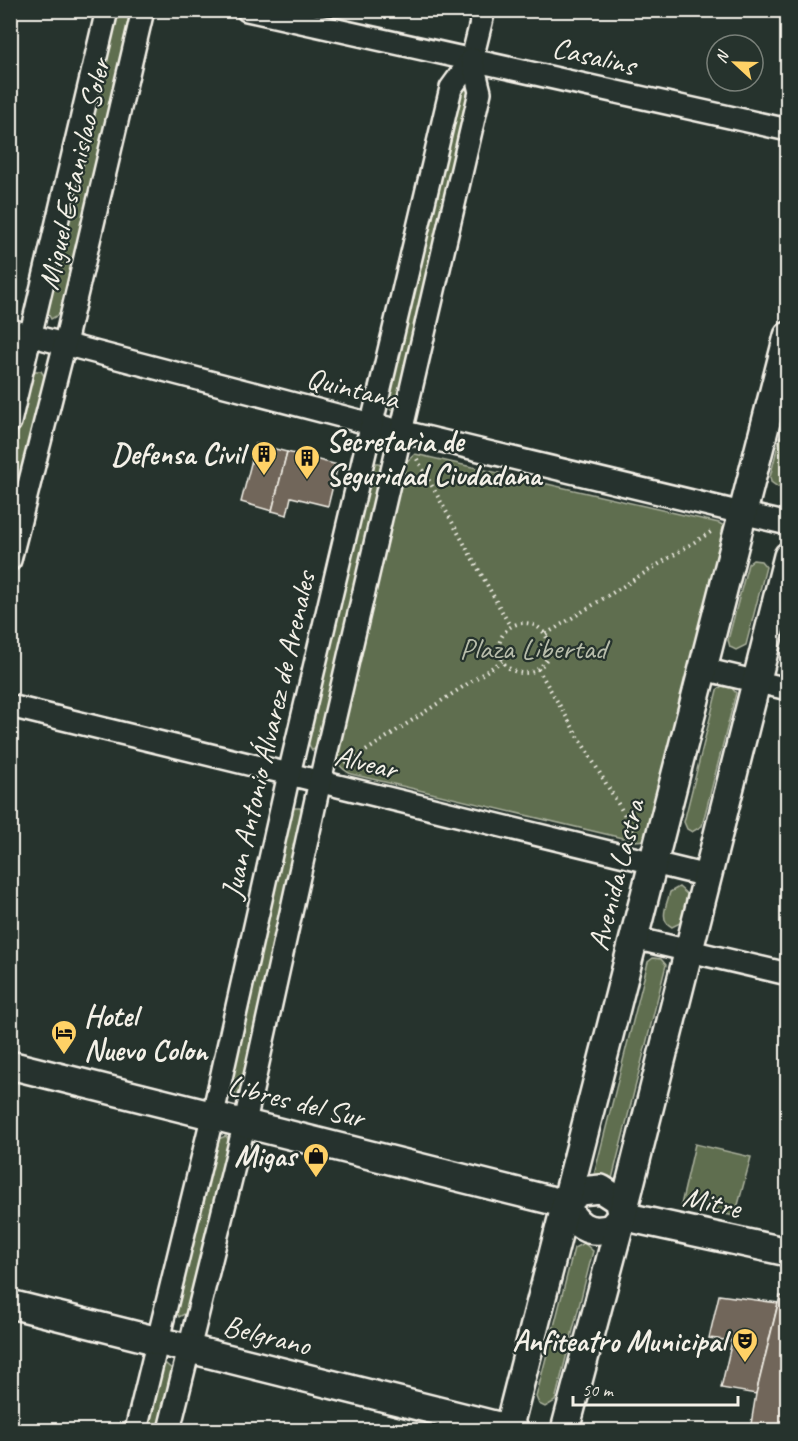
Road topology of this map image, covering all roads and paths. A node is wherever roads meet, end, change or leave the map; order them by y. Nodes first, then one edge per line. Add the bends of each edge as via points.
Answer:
1 (107, 10) edge
2 (143, 10) edge
3 (247, 10) edge
4 (484, 10) edge
5 (472, 59) junction
6 (788, 130) edge
7 (10, 330) edge
8 (32, 335) junction
9 (788, 336) edge
10 (65, 343) junction
11 (778, 409) edge
12 (10, 422) edge
13 (371, 424) junction
14 (401, 431) junction
15 (742, 513) junction
16 (788, 524) edge
17 (788, 556) edge
18 (10, 560) edge
19 (510, 626) junction
20 (546, 634) junction
21 (502, 661) junction
22 (538, 669) junction
23 (703, 669) junction
24 (756, 682) junction
25 (788, 689) edge
26 (10, 706) edge
27 (289, 774) junction
28 (320, 781) junction
29 (653, 863) junction
30 (707, 876) junction
31 (634, 938) junction
32 (689, 951) junction
33 (788, 974) edge
34 (10, 1065) edge
35 (213, 1114) junction
36 (245, 1122) junction
37 (566, 1204) junction
38 (622, 1216) junction
39 (788, 1252) edge
40 (10, 1304) edge
41 (158, 1341) junction
42 (189, 1349) junction
43 (510, 1430) edge
44 (136, 1431) edge
45 (169, 1431) edge
46 (565, 1431) edge

1 - 8 street, Miguel Estanislao Soler
2 - 10 street, Miguel Estanislao Soler
3 - 5 street, Casalins
4 - 5 street, Juan Antonio Álvarez de Arenales
5 - 6 street, Casalins
5 - 13 street, Juan Antonio Álvarez de Arenales via 451,88
5 - 14 street, Juan Antonio Álvarez de Arenales via 480,92
7 - 8 street, Quintana
8 - 10 street, Quintana
8 - 12 street, Miguel Estanislao Soler
9 - 11 main road, Avenida Lastra
10 - 13 street, Quintana
10 - 18 street, Miguel Estanislao Soler
11 - 15 main road, Avenida Lastra
13 - 14 street, Quintana
13 - 27 street, Juan Antonio Álvarez de Arenales
14 - 15 street, Quintana
14 - 19 path
14 - 28 street, Juan Antonio Álvarez de Arenales
15 - 16 street, Quintana
15 - 20 path
15 - 23 main road, Avenida Lastra
17 - 24 main road
19 - 20 path via 534,624
19 - 21 path via 500,638
20 - 22 path via 548,657
21 - 22 path via 522,674
21 - 28 path
22 - 29 path
23 - 24 street
23 - 29 main road, Avenida Lastra
24 - 25 street
24 - 30 main road
26 - 27 street, Alvear
27 - 28 street, Alvear
27 - 35 street, Juan Antonio Álvarez de Arenales
28 - 29 street, Alvear
28 - 36 street, Juan Antonio Álvarez de Arenales
29 - 30 street, Alvear
29 - 31 main road, Avenida Lastra
30 - 32 main road
31 - 32 street
31 - 37 main road, Avenida Lastra
32 - 33 street
32 - 38 main road
34 - 35 main road, Libres del Sur
35 - 36 main road, Libres del Sur
35 - 41 street, Juan Antonio Álvarez de Arenales
36 - 37 main road, Libres del Sur
36 - 42 street, Juan Antonio Álvarez de Arenales
37 - 38 main road via 579,1191 601,1189 618,1200
37 - 43 main road, Avenida Lastra
38 - 39 main road, Mitre
38 - 46 main road
40 - 41 main road, Belgrano
41 - 42 main road, Belgrano
41 - 44 street, Juan Antonio Álvarez de Arenales
42 - 43 main road, Belgrano
42 - 45 street, Juan Antonio Álvarez de Arenales

